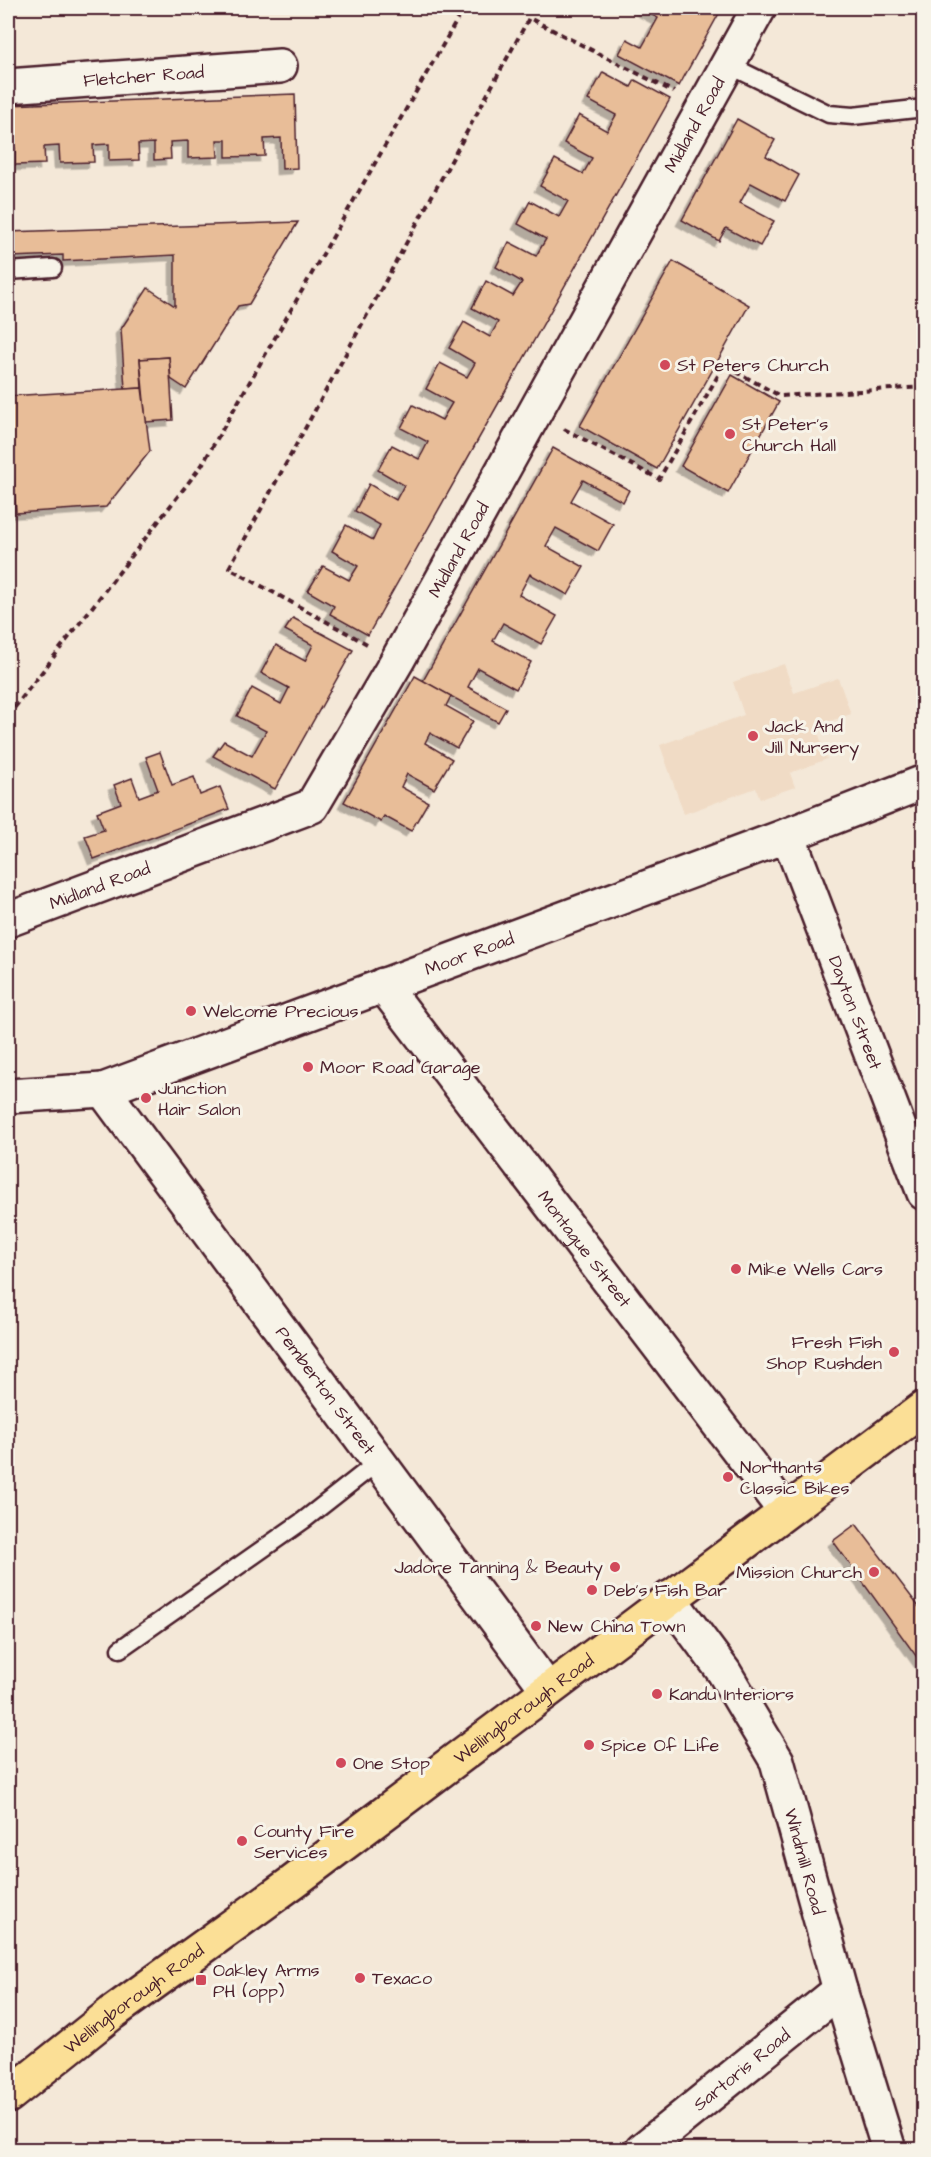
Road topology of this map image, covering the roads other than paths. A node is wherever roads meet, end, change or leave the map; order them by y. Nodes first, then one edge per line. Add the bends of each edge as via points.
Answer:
1 (759, 8) edge
2 (727, 64) junction
3 (280, 66) dead end
4 (8, 86) edge
5 (924, 108) edge
6 (52, 268) dead end
7 (8, 271) edge
8 (924, 782) edge
9 (788, 835) junction
10 (8, 920) edge
11 (383, 986) junction
12 (103, 1090) junction
13 (8, 1096) edge
14 (924, 1193) edge
15 (922, 1412) edge
16 (379, 1461) junction
17 (785, 1511) junction
18 (669, 1598) junction
19 (120, 1649) dead end
20 (548, 1690) junction
21 (840, 1990) junction
22 (8, 2096) edge
23 (642, 2150) edge
24 (890, 2150) edge

1 - 2 street, Midland Road
2 - 5 lane via 829,114 853,116
2 - 10 street, Midland Road via 397,661 312,806
3 - 4 street, Fletcher Road
6 - 7 lane
8 - 9 street, Moor Road
9 - 11 street, Moor Road
9 - 14 street, Dayton Street
11 - 12 street, Moor Road
11 - 17 street, Montague Street
12 - 13 street, Moor Road
12 - 16 street, Pemberton Street
15 - 17 main road, Wellingborough Road
16 - 19 lane via 304,1520
16 - 20 street, Pemberton Street
17 - 18 main road, Wellingborough Road
18 - 20 main road, Wellingborough Road
18 - 21 street, Windmill Road via 724,1672 777,1761
20 - 22 main road, Wellingborough Road via 112,2013
21 - 23 street, Sartoris Road
21 - 24 street, Windmill Road

